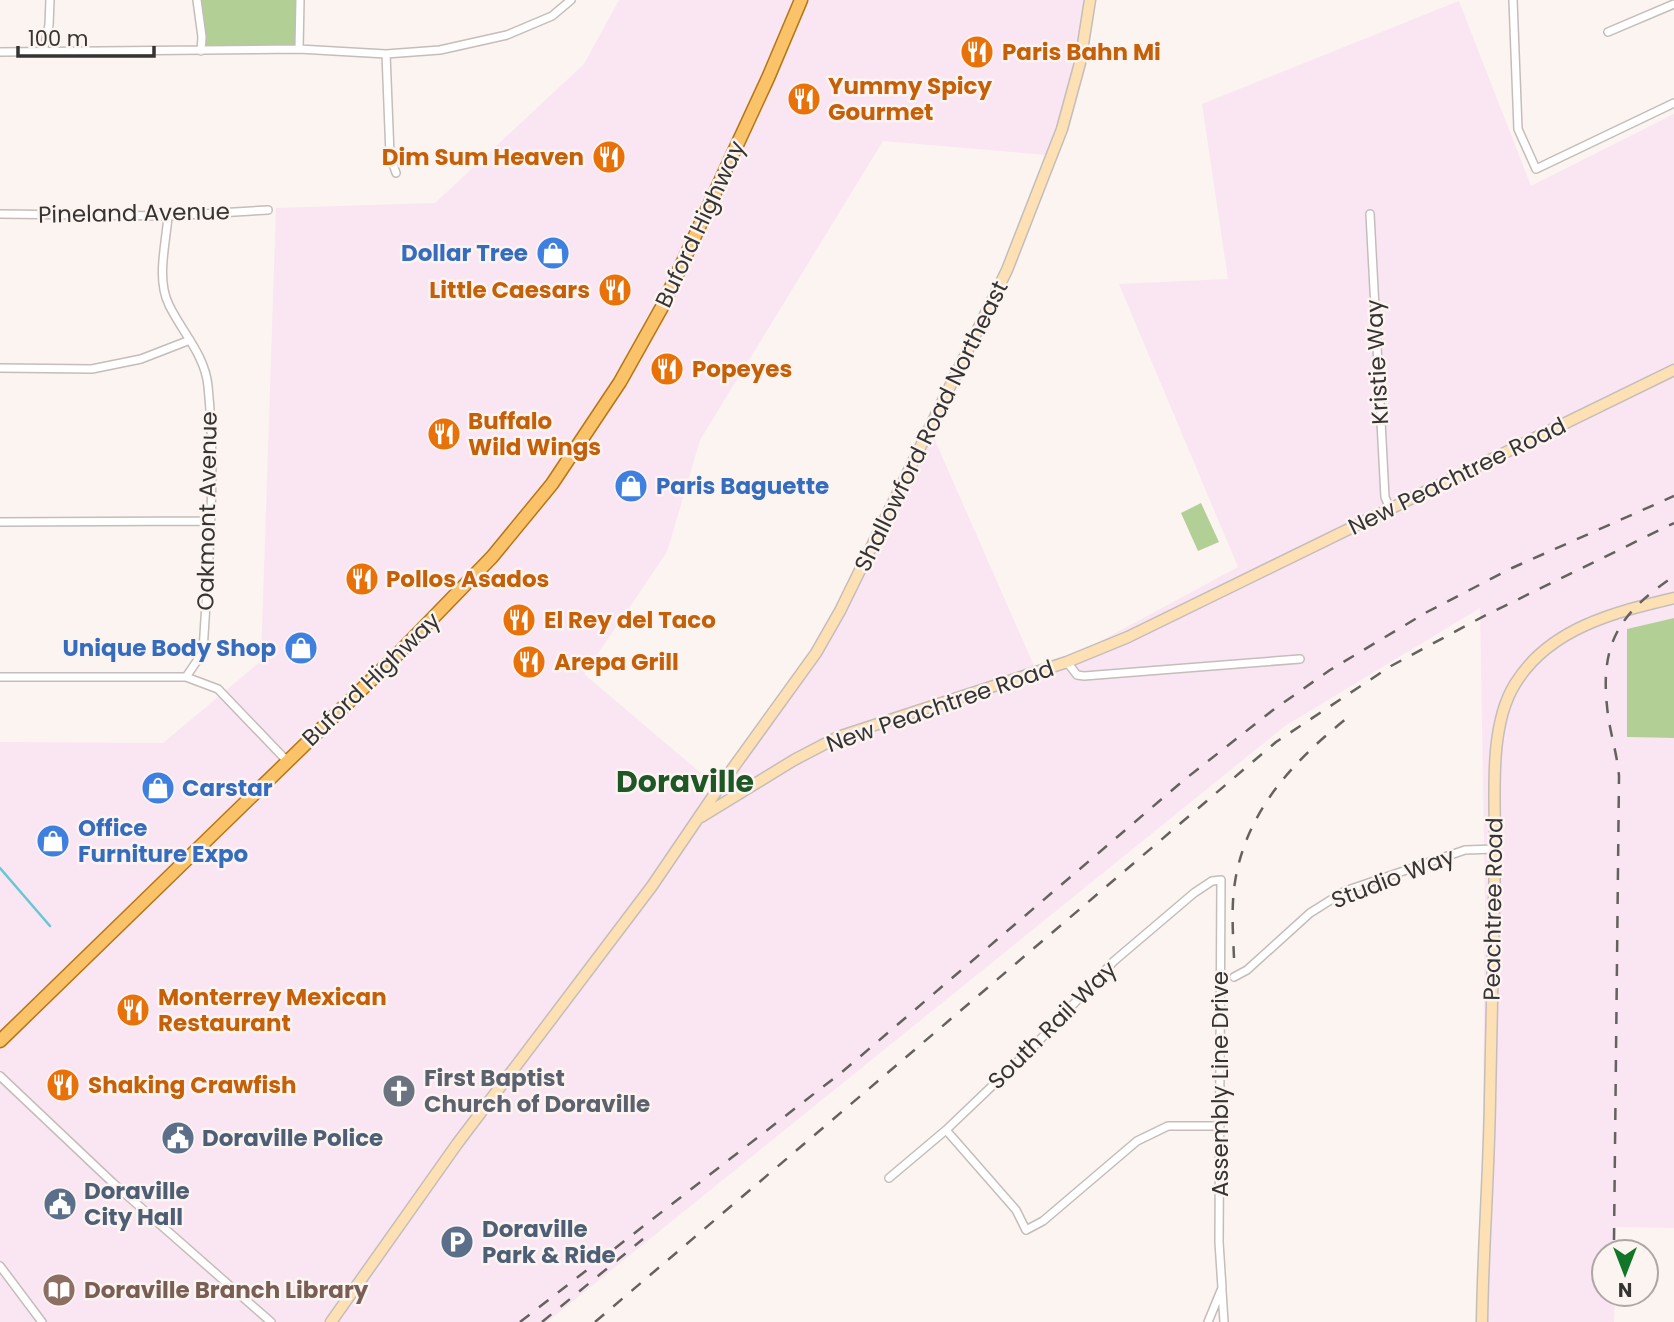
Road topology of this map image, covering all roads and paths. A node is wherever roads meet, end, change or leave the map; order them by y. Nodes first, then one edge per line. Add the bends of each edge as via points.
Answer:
1 (50, 0) edge
2 (197, 0) edge
3 (300, 0) edge
4 (571, 0) edge
5 (801, 0) edge
6 (1090, 0) edge
7 (1513, 0) edge
8 (1656, 0) edge
9 (1674, 4) edge
10 (1660, 9) junction
11 (1608, 32) dead end
12 (299, 49) junction
13 (201, 51) junction
14 (0, 52) edge
15 (43, 52) junction
16 (386, 54) junction
17 (1674, 103) edge
18 (396, 173) dead end
19 (268, 210) dead end
20 (0, 214) edge
21 (1370, 214) dead end
22 (168, 216) junction
23 (190, 340) junction
24 (0, 368) edge
25 (1674, 370) edge
26 (1390, 509) junction
27 (210, 521) junction
28 (0, 522) edge
29 (1674, 598) edge
30 (1300, 659) dead end
31 (1067, 662) junction
32 (0, 677) edge
33 (186, 677) junction
34 (287, 761) junction
35 (698, 819) junction
36 (1495, 849) junction
37 (1221, 880) joint
38 (1234, 977) dead end
39 (0, 1041) edge
40 (0, 1076) edge
41 (1220, 1126) junction
42 (946, 1130) junction
43 (890, 1178) dead end
44 (0, 1266) edge
45 (1222, 1288) junction
46 (42, 1322) edge
47 (271, 1322) edge
48 (331, 1322) edge
49 (1208, 1322) edge
50 (1224, 1322) edge
51 (1482, 1322) edge

1 - 15 street
2 - 13 street
3 - 12 street
4 - 16 street via 552,16 507,35 440,50
5 - 34 main road, Buford Highway via 662,307 564,467 467,584
6 - 35 street, Shallowford Road Northeast via 1080,63 1062,129 1007,270 840,611 816,653
7 - 17 street via 1518,129 1536,169
8 - 10 street
9 - 10 street
10 - 11 street
12 - 13 street
12 - 16 street
13 - 15 street
14 - 15 street
16 - 18 street via 390,155
19 - 22 street, Pineland Avenue
20 - 22 street, Pineland Avenue
21 - 26 street, Kristie Way via 1385,498
22 - 23 street, Oakmont Avenue via 162,281 168,304
23 - 24 street via 141,359 92,369
23 - 27 street, Oakmont Avenue via 208,383
25 - 26 street, New Peachtree Road
26 - 31 street, New Peachtree Road via 1141,631
27 - 28 street
27 - 33 street, Oakmont Avenue via 203,652
29 - 36 street, Peachtree Road via 1603,617 1569,634 1545,650 1514,685 1497,746
30 - 31 street via 1084,676
31 - 35 street, New Peachtree Road via 838,737
32 - 33 street
33 - 34 street via 218,689
34 - 39 main road, Buford Highway
35 - 48 street, New Peachtree Road
36 - 38 street, Studio Way via 1465,850 1345,891 1310,913
36 - 51 street, Peachtree Road
37 - 41 street, Assembly Line Drive
37 - 42 street, South Rail Way via 1194,892 1114,961 1036,1045
40 - 47 street
41 - 42 street via 1168,1126 1137,1141 1043,1222 1026,1230 1016,1210
41 - 45 street, Assembly Line Drive
42 - 43 street, South Rail Way
44 - 46 street
45 - 49 street, Assembly Line Drive
45 - 50 street, Assembly Line Drive

